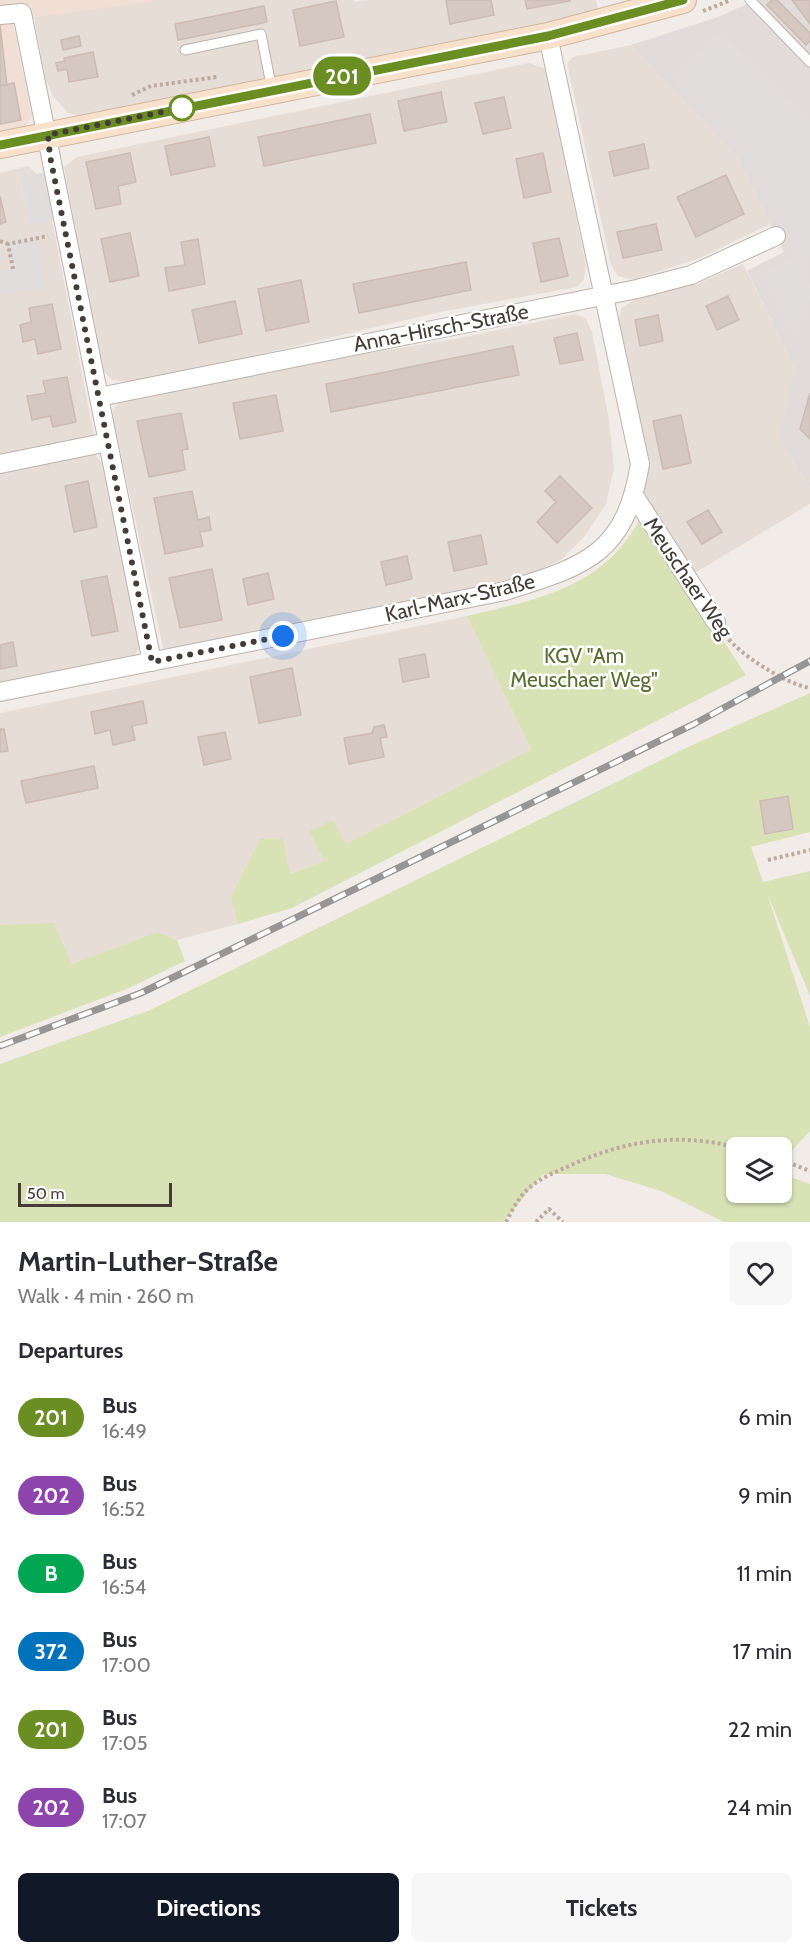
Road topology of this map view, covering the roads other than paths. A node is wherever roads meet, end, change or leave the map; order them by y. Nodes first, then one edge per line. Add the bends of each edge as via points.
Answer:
1 (683, 0) edge
2 (750, 0) edge
3 (0, 15) edge
4 (548, 36) junction
5 (185, 50) dead end
6 (810, 62) edge
7 (272, 90) junction
8 (48, 135) junction
9 (0, 145) edge
10 (776, 236) dead end
11 (605, 295) junction
12 (99, 397) junction
13 (108, 442) junction
14 (0, 464) edge
15 (635, 497) junction
16 (716, 622) road end
17 (152, 662) junction
18 (0, 692) edge

1 - 4 main road
2 - 6 lane
3 - 8 street via 22,13
4 - 7 main road
4 - 11 street, Karl-Marx-Straße
5 - 7 lane via 261,34
7 - 8 main road
8 - 9 main road
8 - 12 street
10 - 11 street, Anna-Hirsch-Straße via 691,275
11 - 12 street, Anna-Hirsch-Straße
11 - 15 street, Karl-Marx-Straße via 640,464
12 - 13 street
13 - 14 street
13 - 17 street
15 - 16 street, Meuschaer Weg
15 - 17 street, Karl-Marx-Straße via 604,548 555,576 505,591
17 - 18 street, Karl-Marx-Straße

